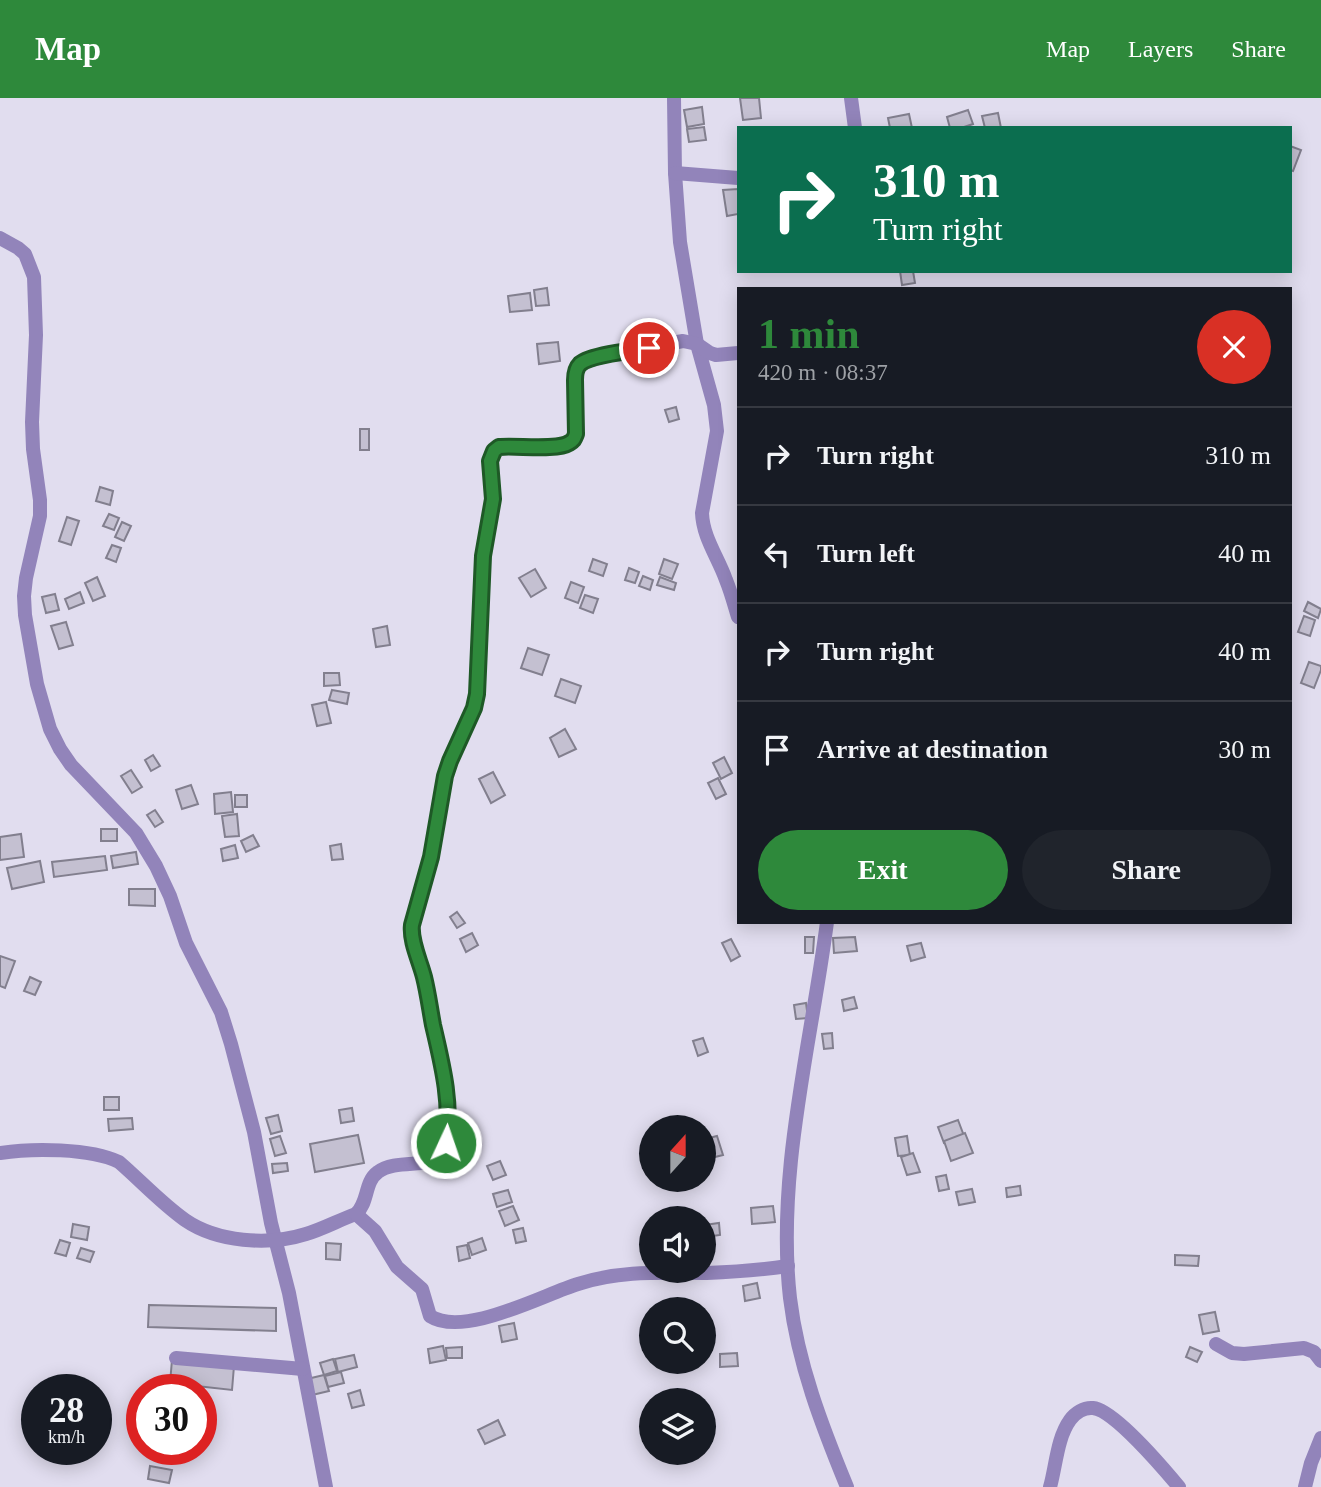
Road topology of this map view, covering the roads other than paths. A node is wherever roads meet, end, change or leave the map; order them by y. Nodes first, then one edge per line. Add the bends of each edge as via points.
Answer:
1 (674, 98) edge
2 (851, 98) edge
3 (855, 126) edge
4 (675, 173) junction
5 (737, 177) edge
6 (0, 238) edge
7 (698, 344) junction
8 (737, 353) edge
9 (737, 614) edge
10 (827, 924) edge
11 (0, 1153) edge
12 (356, 1214) junction
13 (275, 1239) junction
14 (788, 1266) junction
15 (1216, 1344) dead end
16 (176, 1358) dead end
17 (1321, 1361) edge
18 (303, 1369) junction
19 (1321, 1438) edge
20 (326, 1487) edge
21 (847, 1487) edge
22 (1050, 1487) edge
23 (1179, 1487) edge
24 (1306, 1487) edge

1 - 4 street
2 - 3 street
4 - 5 street
4 - 7 street via 680,242
6 - 13 street via 25,254 34,277 32,422 40,516 26,578 24,615 43,705 50,729 71,765 136,833 156,866 186,943 221,1012 254,1132
7 - 8 street via 713,354
7 - 9 street via 717,431 702,524
7 - 12 street via 674,342 580,364 575,390 577,428 572,441 557,447 499,447 491,456 493,499 483,556 477,694 445,776 411,934 443,1066 448,1100 446,1143 440,1158 391,1165 378,1172
10 - 14 street via 793,1152
11 - 13 street via 53,1150 110,1157 194,1226 229,1238
12 - 13 street via 303,1235
12 - 14 street via 375,1231 397,1267 422,1289 430,1316 443,1322 481,1319 579,1283 623,1274
13 - 18 street
14 - 21 street via 807,1384
15 - 17 street via 1244,1354 1304,1348
16 - 18 street
18 - 20 street
19 - 24 street
22 - 23 street via 1064,1430 1075,1415 1092,1408 1124,1429

